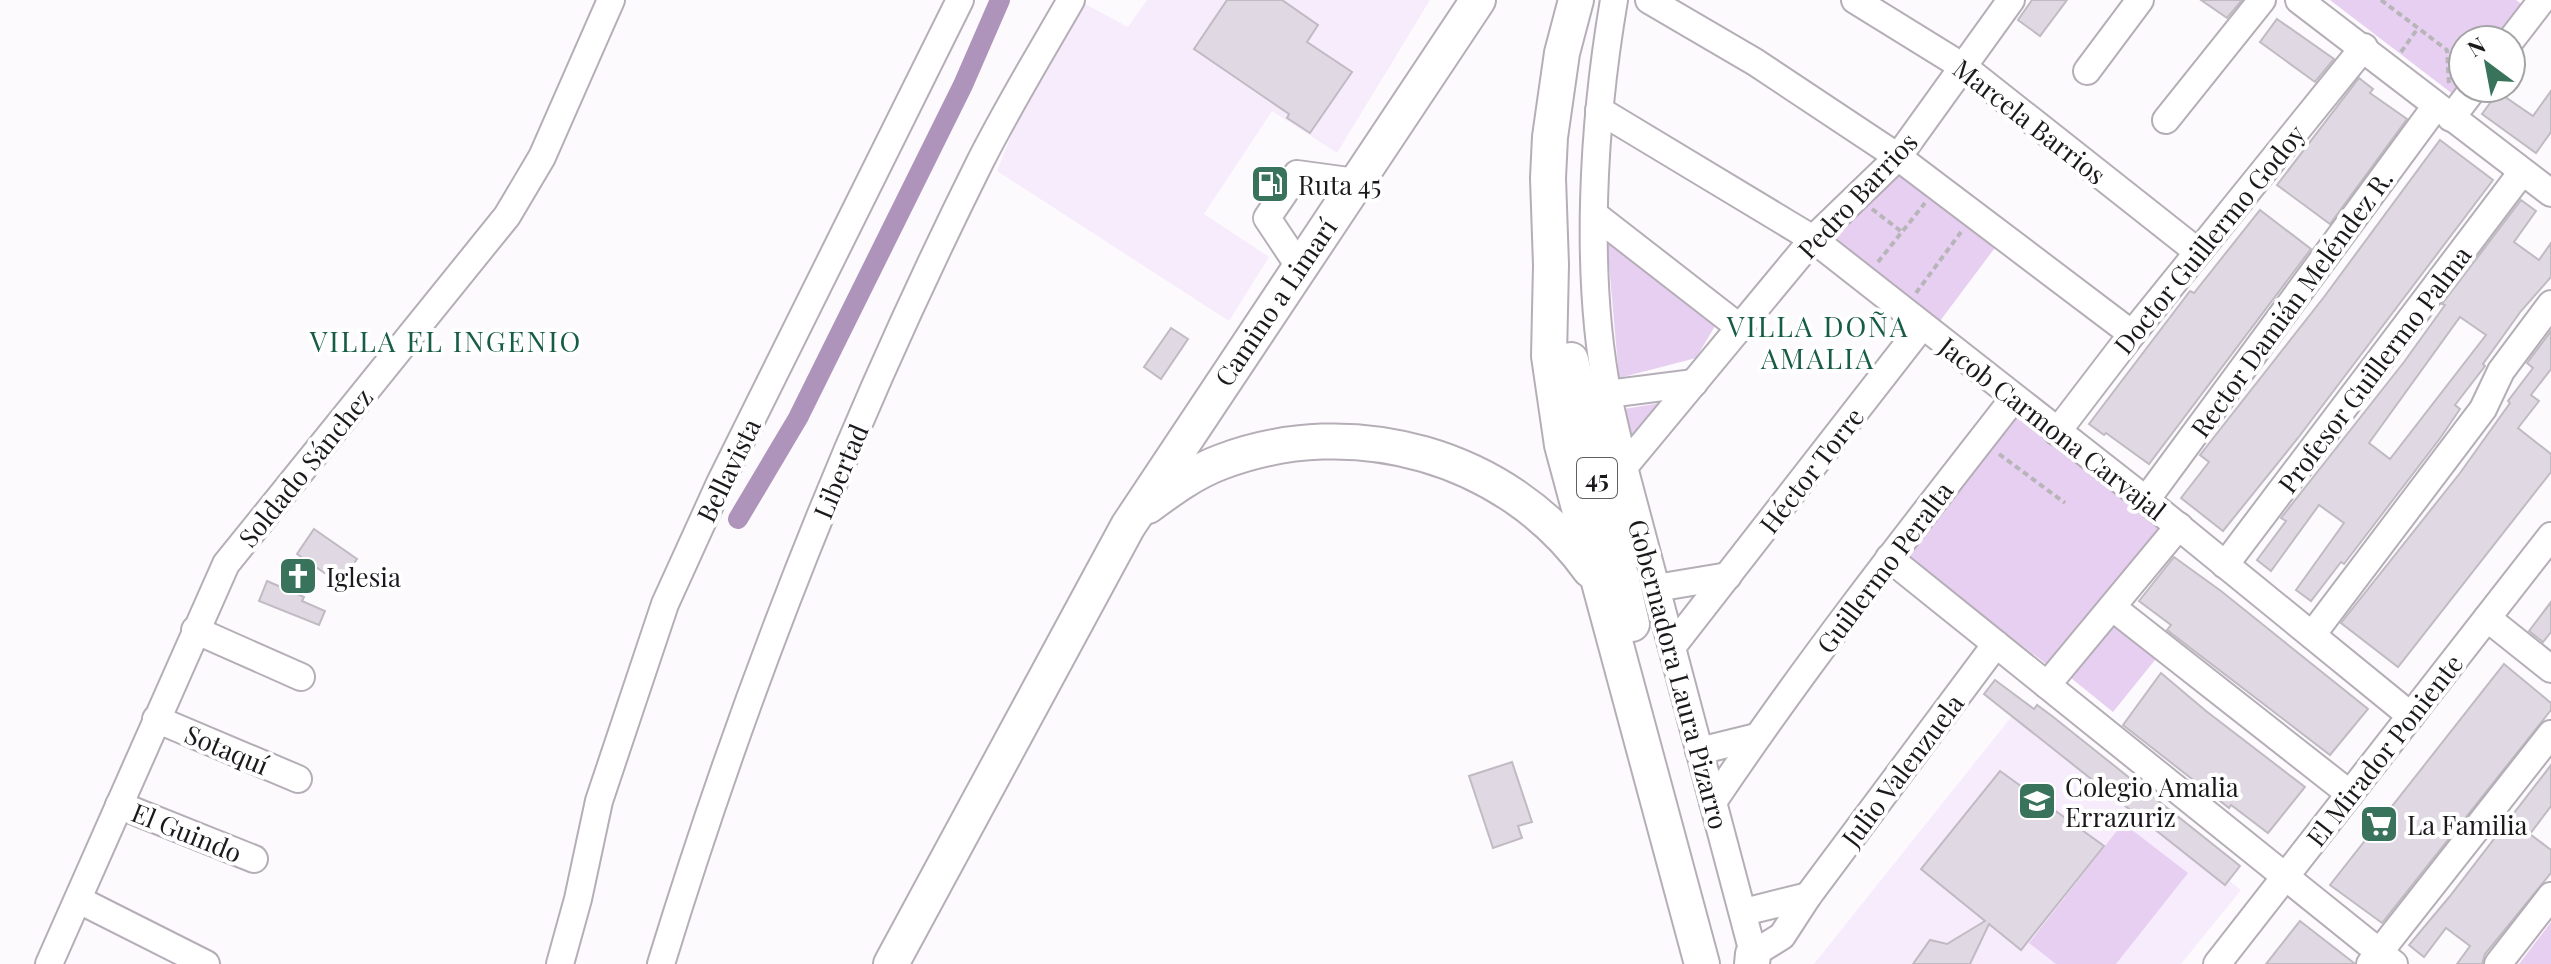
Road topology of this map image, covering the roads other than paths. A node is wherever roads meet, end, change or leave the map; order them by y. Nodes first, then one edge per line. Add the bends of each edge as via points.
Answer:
1 (611, 0) edge
2 (960, 0) edge
3 (1071, 0) edge
4 (1478, 0) edge
5 (1576, 0) edge
6 (1614, 0) edge
7 (1649, 0) edge
8 (1855, 0) edge
9 (2011, 0) edge
10 (2140, 0) edge
11 (2262, 0) edge
12 (2299, 0) edge
13 (2542, 0) edge
14 (2523, 24) edge
15 (2364, 47) junction
16 (1965, 68) junction
17 (2087, 71) dead end
18 (2454, 104) edge
19 (1599, 110) junction
20 (2444, 112) junction
21 (2166, 120) dead end
22 (1898, 157) junction
23 (2540, 176) edge
24 (1356, 182) junction
25 (1595, 215) junction
26 (1813, 239) junction
27 (2198, 252) junction
28 (1551, 265) junction
29 (1299, 266) junction
30 (2551, 304) edge
31 (1913, 318) junction
32 (1739, 327) junction
33 (2132, 334) junction
34 (1694, 383) junction
35 (1608, 394) junction
36 (2014, 398) junction
37 (1191, 429) junction
38 (2057, 432) junction
39 (1219, 463) junction
40 (1624, 467) junction
41 (2146, 500) junction
42 (1128, 526) junction
43 (2179, 526) junction
44 (2551, 536) edge
45 (1889, 558) junction
46 (2225, 565) junction
47 (1728, 576) junction
48 (1597, 581) junction
49 (1656, 588) junction
50 (2112, 607) junction
51 (2487, 618) junction
52 (195, 630) junction
53 (2312, 635) junction
54 (1996, 644) junction
55 (1672, 647) junction
56 (2551, 669) edge
57 (301, 677) dead end
58 (2047, 685) junction
59 (1648, 689) junction
60 (2411, 716) junction
61 (156, 719) junction
62 (2551, 734) edge
63 (1756, 737) junction
64 (1699, 751) junction
65 (298, 779) dead end
66 (2350, 794) junction
67 (1713, 802) junction
68 (119, 805) junction
69 (254, 859) dead end
70 (2285, 878) junction
71 (1808, 896) junction
72 (2551, 896) edge
73 (79, 900) junction
74 (1744, 912) junction
75 (2381, 960) edge
76 (1746, 962) edge
77 (49, 964) edge
78 (206, 964) edge
79 (560, 964) edge
80 (661, 964) edge
81 (891, 964) edge
82 (1702, 964) edge
83 (2217, 964) edge
84 (2498, 964) edge

1 - 52 street, Soldado Sánchez via 542,157 507,216 226,564
2 - 79 street, Bellavista via 665,604 599,801
3 - 80 street, Libertad via 981,161 844,460 755,685
4 - 24 main road, Camino a Limarí
5 - 28 main road, Gobernadora Laura Pizarro / 45 via 1550,137
6 - 19 street, Gobernadora Laura Pizarro
7 - 22 street via 1755,62
8 - 16 street, Marcela Barrios
9 - 16 street, Pedro Barrios
10 - 17 street
11 - 21 street
12 - 15 street
13 - 14 street
15 - 20 street
15 - 27 street, Doctor Guillermo Godoy
16 - 22 street, Pedro Barrios
16 - 27 street, Marcela Barrios
18 - 20 street, Rector Damián Meléndez R.
19 - 25 street, Gobernadora Laura Pizarro
19 - 26 street, Jacob Carmona Carvajal
20 - 23 street
20 - 41 street, Rector Damián Meléndez R.
22 - 26 street, Pedro Barrios
22 - 33 street
23 - 46 street, Profesor Guillermo Palma
24 - 29 main road, Camino a Limarí
24 - 29 street via 1297,174 1267,218
25 - 32 street
25 - 35 street, Gobernadora Laura Pizarro
26 - 31 street, Jacob Carmona Carvajal
26 - 32 street, Pedro Barrios
27 - 33 street, Doctor Guillermo Godoy
28 - 48 main road, Gobernadora Laura Pizarro / 45 via 1549,356 1562,445
28 - 59 main road, Gobernadora Laura Pizarro / 45
29 - 37 main road, Camino a Limarí
30 - 53 street via 2501,371 2483,409
31 - 36 street, Jacob Carmona Carvajal
31 - 47 street, Héctor Torre
32 - 34 street, Pedro Barrios
33 - 38 street, Doctor Guillermo Godoy
34 - 35 street
34 - 40 street, Pedro Barrios
35 - 40 street, Gobernadora Laura Pizarro
36 - 38 street, Jacob Carmona Carvajal
36 - 45 street, Guillermo Peralta
37 - 39 main road
37 - 42 main road, Camino a Limarí
38 - 41 street, Jacob Carmona Carvajal
39 - 42 main road, Camino a Limarí via 1168,492
39 - 48 main road, Camino a Limarí via 1311,441 1375,443 1436,457 1519,499 1565,540
40 - 49 street, Gobernadora Laura Pizarro
41 - 43 street, Jacob Carmona Carvajal
42 - 81 main road, Camino a Limarí
43 - 46 street, Jacob Carmona Carvajal
43 - 50 street
44 - 51 street, El Mirador Poniente
45 - 54 street
45 - 63 street, Guillermo Peralta
46 - 53 street, Jacob Carmona Carvajal
47 - 49 street
47 - 55 street, Héctor Torre
48 - 59 main road
48 - 82 main road, Gobernadora Laura Pizarro / 45
49 - 55 street, Gobernadora Laura Pizarro
50 - 58 street
50 - 66 street
51 - 56 street
51 - 60 street, El Mirador Poniente
52 - 57 street
52 - 61 street, Soldado Sánchez
53 - 60 street, Jacob Carmona Carvajal
54 - 58 street
54 - 71 street, Julio Valenzuela
55 - 64 street, Gobernadora Laura Pizarro
58 - 70 street
59 - 76 main road, Gobernadora Laura Pizarro / 45
60 - 66 street, El Mirador Poniente
61 - 65 street, Sotaquí
61 - 68 street, Soldado Sánchez
62 - 75 street
63 - 64 street
63 - 67 street, Guillermo Peralta
64 - 67 street, Gobernadora Laura Pizarro
66 - 70 street, El Mirador Poniente
67 - 74 street, Gobernadora Laura Pizarro
68 - 69 street, El Guindo
68 - 73 street, Soldado Sánchez
70 - 75 street
70 - 83 street, El Mirador Poniente
71 - 74 street
71 - 76 street, Julio Valenzuela via 1782,936
72 - 84 street
73 - 77 street, Soldado Sánchez
73 - 78 street
74 - 76 street, Gobernadora Laura Pizarro

